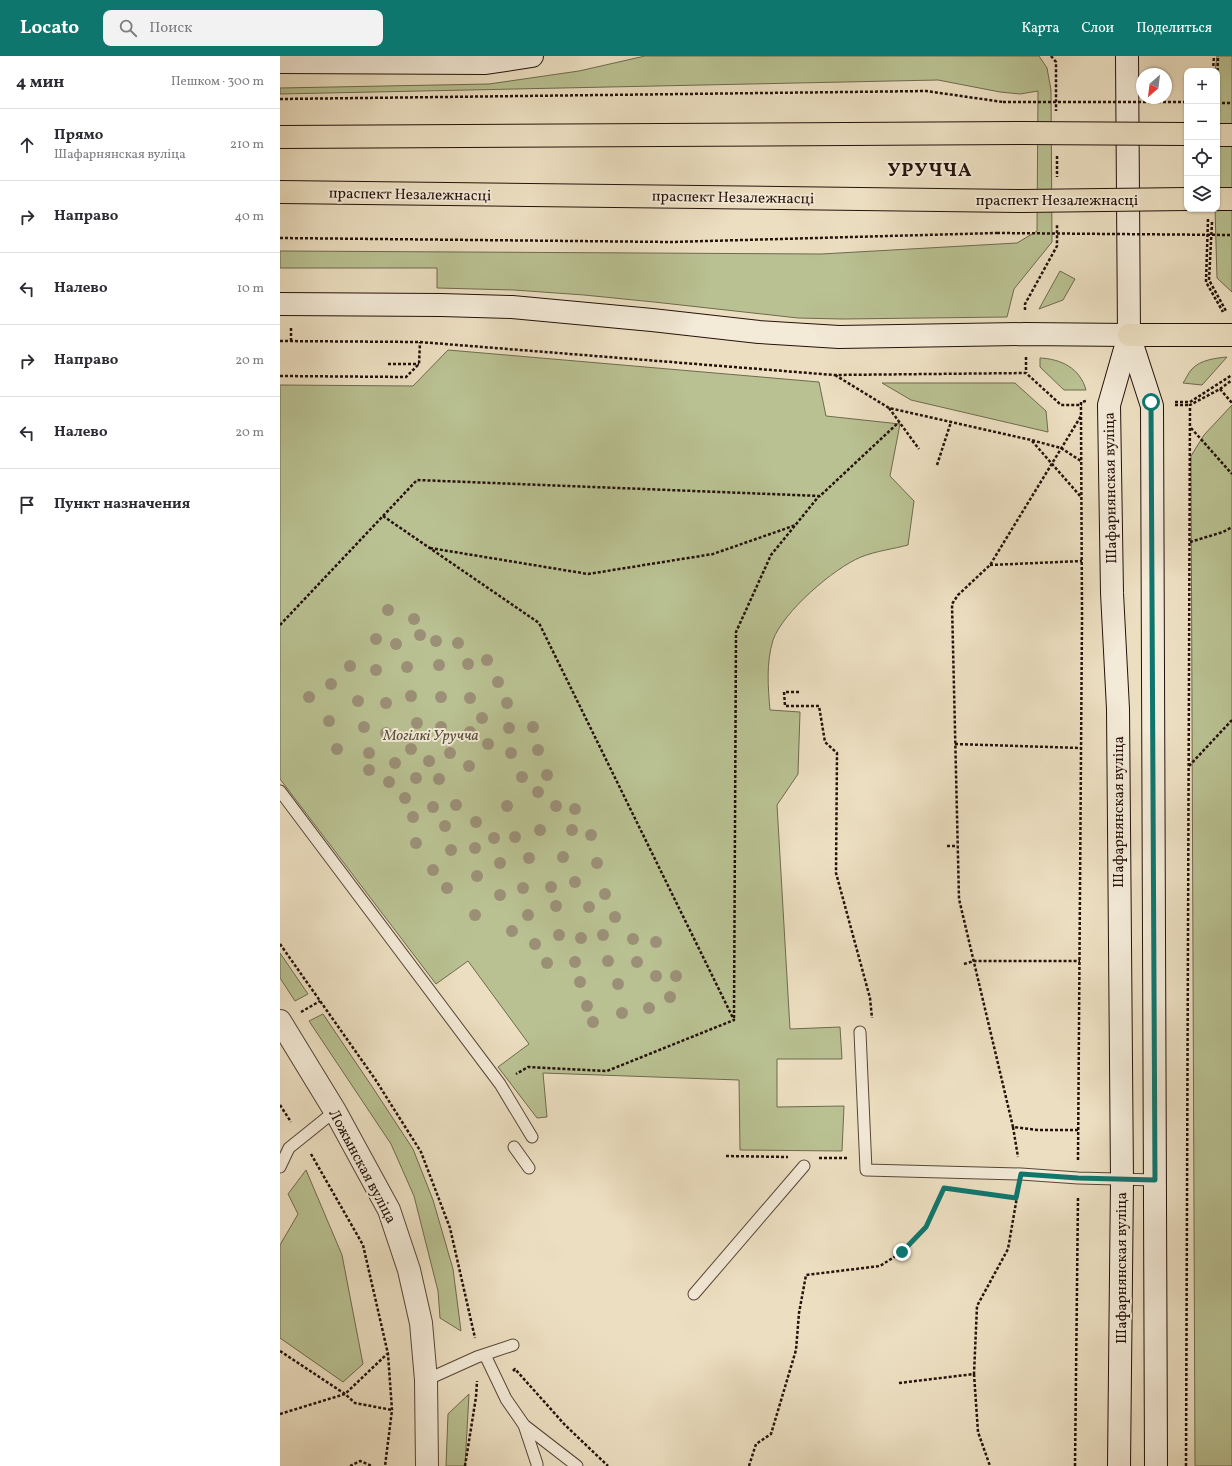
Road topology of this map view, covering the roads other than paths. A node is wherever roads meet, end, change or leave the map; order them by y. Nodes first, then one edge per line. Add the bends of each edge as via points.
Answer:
1 (532, 56) edge
2 (1127, 56) edge
3 (280, 62) edge
4 (1184, 134) edge
5 (1220, 135) edge
6 (1232, 135) edge
7 (280, 137) edge
8 (280, 192) edge
9 (1184, 199) edge
10 (1232, 199) edge
11 (1220, 206) edge
12 (280, 304) edge
13 (1129, 335) junction
14 (1232, 335) edge
15 (280, 791) edge
16 (280, 1021) edge
17 (860, 1032) dead end
18 (335, 1111) junction
19 (532, 1137) dead end
20 (514, 1147) dead end
21 (280, 1166) edge
22 (804, 1166) dead end
23 (529, 1168) dead end
24 (1122, 1180) junction
25 (1155, 1180) junction
26 (694, 1294) dead end
27 (513, 1345) dead end
28 (481, 1356) junction
29 (426, 1380) junction
30 (524, 1425) junction
31 (428, 1466) edge
32 (537, 1466) edge
33 (577, 1466) edge
34 (1119, 1466) edge
35 (1156, 1466) edge

1 - 3 main road via 486,63
2 - 13 main road
4 - 7 highway, bridge
5 - 6 highway
8 - 9 highway, праспект Незалежнасці, bridge via 1022,200
10 - 11 highway
12 - 13 main road via 512,307 759,332 840,337
13 - 14 highway
13 - 24 main road, Шафарнянская вуліца via 1109,405 1112,593 1118,709
13 - 25 main road via 1152,406
15 - 19 lane via 500,1084
16 - 18 main road, Ложынская вуліца
17 - 24 lane via 866,1170 1021,1174
18 - 21 lane via 289,1148
18 - 29 main road, Ложынская вуліца via 389,1210 409,1270 419,1316
20 - 23 lane
22 - 26 lane
24 - 25 lane
24 - 34 main road, Шафарнянская вуліца
25 - 35 main road
27 - 28 lane
28 - 29 lane
28 - 30 lane
29 - 31 main road, Ложынская вуліца
30 - 32 lane
30 - 33 lane

